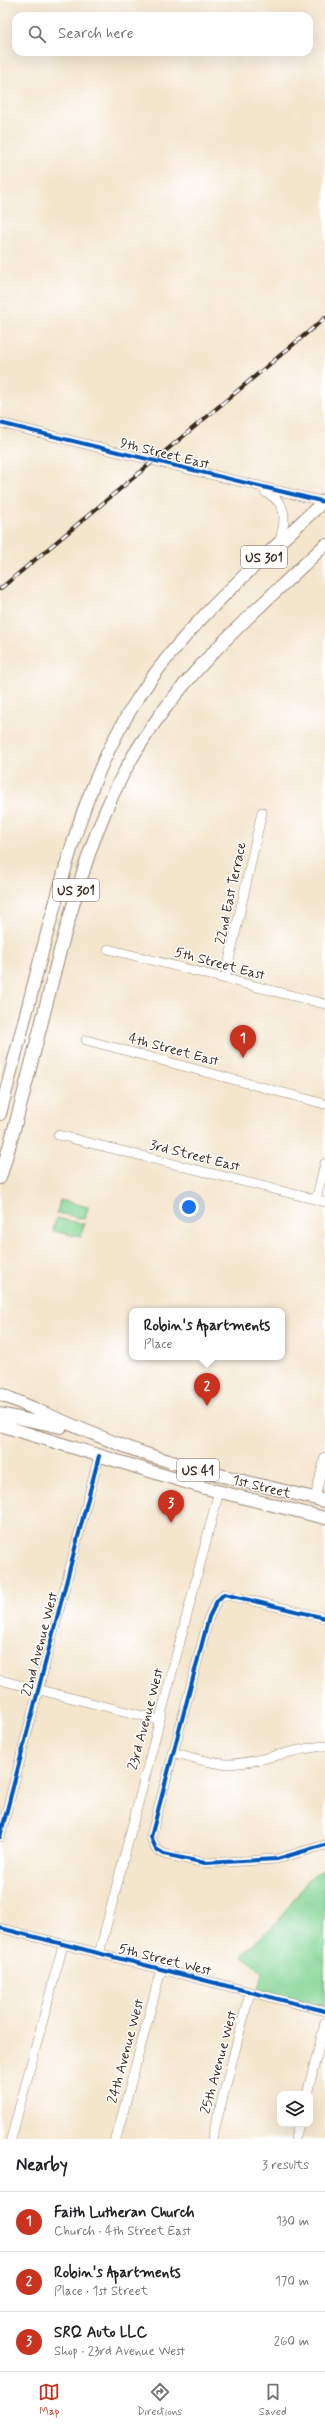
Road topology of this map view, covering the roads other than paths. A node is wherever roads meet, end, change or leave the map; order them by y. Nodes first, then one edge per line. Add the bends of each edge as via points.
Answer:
1 (0, 423) edge
2 (251, 485) junction
3 (325, 501) edge
4 (278, 544) junction
5 (325, 545) edge
6 (262, 812) dead end
7 (108, 949) dead end
8 (225, 979) junction
9 (325, 1004) edge
10 (86, 1040) dead end
11 (325, 1104) edge
12 (0, 1114) edge
13 (58, 1135) dead end
14 (325, 1163) edge
15 (0, 1178) edge
16 (316, 1200) junction
17 (325, 1202) edge
18 (0, 1394) edge
19 (0, 1414) edge
20 (0, 1424) edge
21 (79, 1429) junction
22 (99, 1456) junction
23 (325, 1457) edge
24 (257, 1485) junction
25 (219, 1491) junction
26 (320, 1500) edge
27 (325, 1518) edge
28 (325, 1618) edge
29 (0, 1680) edge
30 (38, 1689) junction
31 (159, 1720) junction
32 (325, 1746) edge
33 (172, 1752) junction
34 (0, 1837) edge
35 (325, 1844) edge
36 (0, 1928) edge
37 (62, 1944) junction
38 (99, 1954) junction
39 (161, 1970) junction
40 (250, 1992) junction
41 (325, 2011) edge
42 (325, 2024) edge
43 (308, 2091) edge
44 (298, 2127) edge
45 (11, 2139) edge
46 (116, 2139) edge
47 (212, 2139) edge
48 (295, 2139) edge

1 - 2 street, 9th Street East
2 - 3 street, 9th Street East
2 - 4 street via 274,496 282,507 285,516 284,527
3 - 4 main road, US 301
4 - 12 main road, US 301 via 173,651 138,697 106,754 76,828
5 - 15 main road, US 301 via 193,674 162,713 120,779 95,832 82,872
6 - 8 street, 22nd East Terrace
7 - 8 street, 5th Street East
8 - 9 street, 5th Street East
10 - 11 street, 4th Street East
13 - 16 street, 3rd Street East
14 - 16 street
16 - 17 street, 3rd Street East
18 - 21 main road, US 41
19 - 21 main road
20 - 22 main road, US 41
21 - 22 main road via 95,1441
21 - 24 main road, 1st Street / US 41 via 170,1461
22 - 24 main road via 104,1452 112,1452 225,1483
22 - 25 main road, 1st Street / US 41
22 - 30 street, 22nd Avenue West
23 - 26 street
24 - 26 main road, 1st Street / US 41
25 - 27 main road, 1st Street / US 41
25 - 31 street, 23rd Avenue West
28 - 33 street via 224,1594 217,1601 209,1617
29 - 30 street
30 - 31 street
30 - 34 street, 22nd Avenue West
31 - 38 street, 23rd Avenue West
32 - 33 street via 294,1749 247,1762 229,1764 213,1763
33 - 35 street via 151,1837 156,1849 164,1854 205,1863 240,1862 277,1859
36 - 37 street, 5th Street West
37 - 38 street, 5th Street West
37 - 45 street
38 - 39 street, 5th Street West
39 - 40 street, 5th Street West
39 - 46 street, 24th Avenue West
40 - 41 street, 5th Street West
40 - 47 street, 25th Avenue West
42 - 43 street
44 - 48 street

